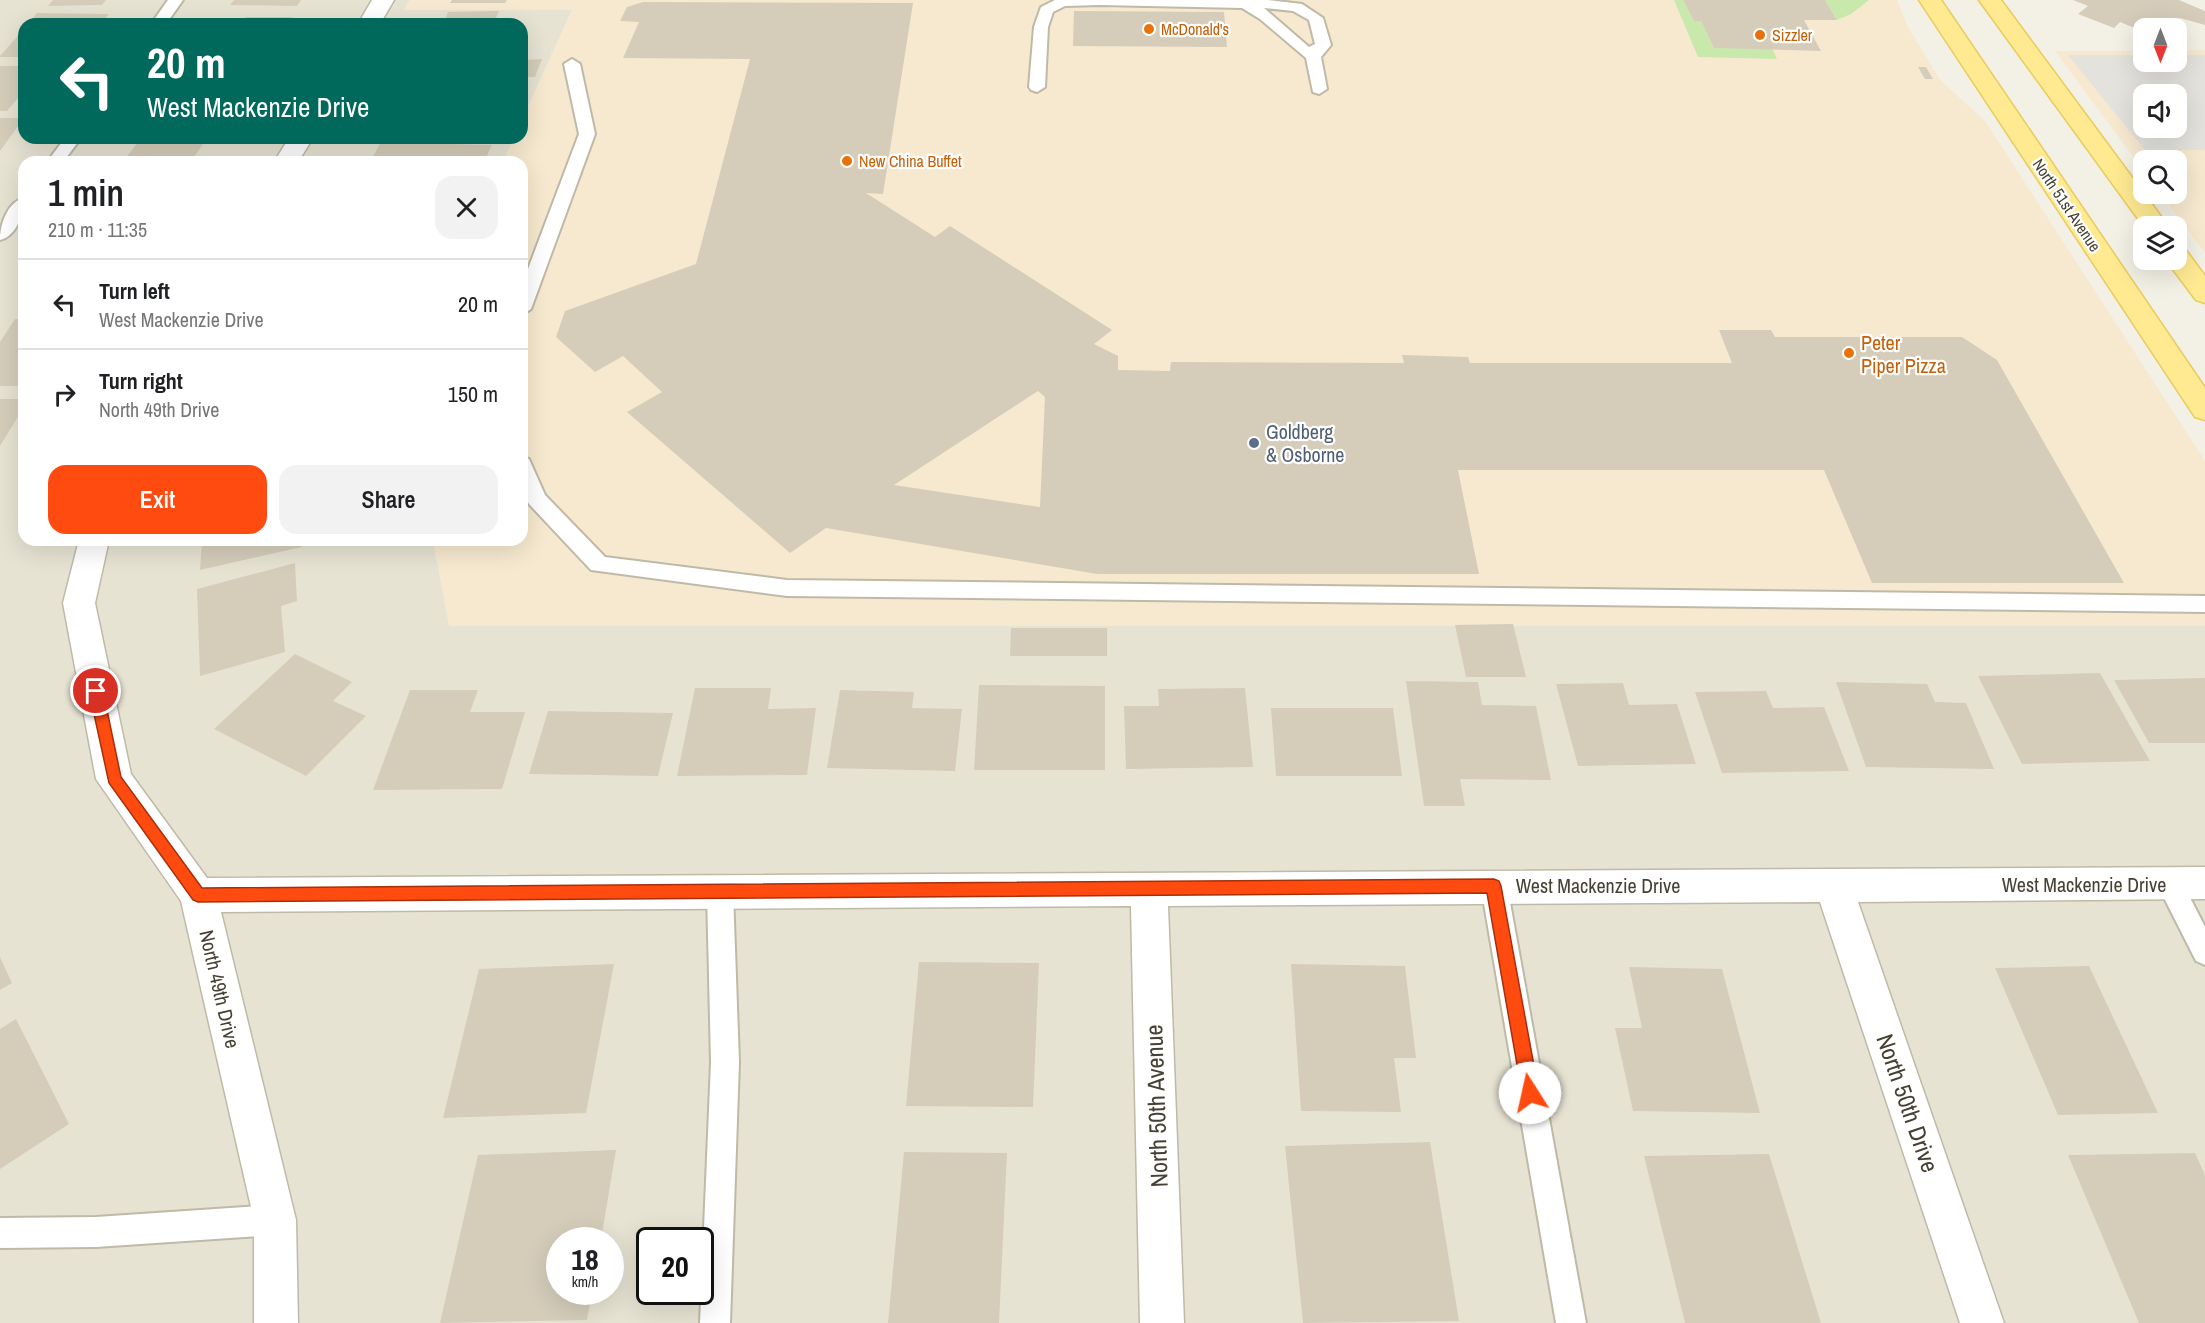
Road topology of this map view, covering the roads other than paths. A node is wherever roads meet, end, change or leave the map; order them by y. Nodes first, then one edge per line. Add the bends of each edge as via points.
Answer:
1 (177, 0) edge
2 (383, 0) edge
3 (1930, 0) edge
4 (1990, 0) edge
5 (1247, 5) junction
6 (163, 18) edge
7 (372, 18) edge
8 (1314, 56) junction
9 (572, 64) dead end
10 (1037, 87) dead end
11 (1319, 89) dead end
12 (18, 211) edge
13 (2149, 216) edge
14 (0, 235) edge
15 (2187, 270) edge
16 (528, 293) edge
17 (2205, 294) edge
18 (2205, 410) edge
19 (528, 479) edge
20 (93, 546) edge
21 (2205, 604) edge
22 (1833, 884) junction
23 (2188, 884) edge
24 (1494, 886) junction
25 (1149, 890) junction
26 (720, 892) junction
27 (198, 895) junction
28 (2205, 953) edge
29 (275, 1220) junction
30 (0, 1233) edge
31 (276, 1323) edge
32 (715, 1323) edge
33 (1162, 1323) edge
34 (1571, 1323) edge
35 (1982, 1323) edge

1 - 6 lane
2 - 7 street
3 - 18 main road, North 51st Avenue
4 - 13 main road
5 - 8 lane via 1264,13 1299,49
5 - 8 lane via 1297,7 1316,18 1323,45
5 - 10 lane via 1052,5 1046,10 1041,27
8 - 11 lane
9 - 16 lane via 587,134
12 - 14 lane
15 - 17 main road
19 - 21 lane via 536,499 599,564 787,588
20 - 27 street, North 49th Drive via 79,603 114,779
22 - 23 street, West Mackenzie Drive
22 - 24 street, West Mackenzie Drive
22 - 35 street, North 50th Drive
23 - 28 lane
24 - 25 street, West Mackenzie Drive
24 - 34 lane
25 - 26 street, West Mackenzie Drive
25 - 33 street, North 50th Avenue
26 - 27 street, West Mackenzie Drive
26 - 32 lane via 724,1062
27 - 29 street, North 49th Drive
29 - 30 lane via 96,1232
29 - 31 street, North 49th Drive

